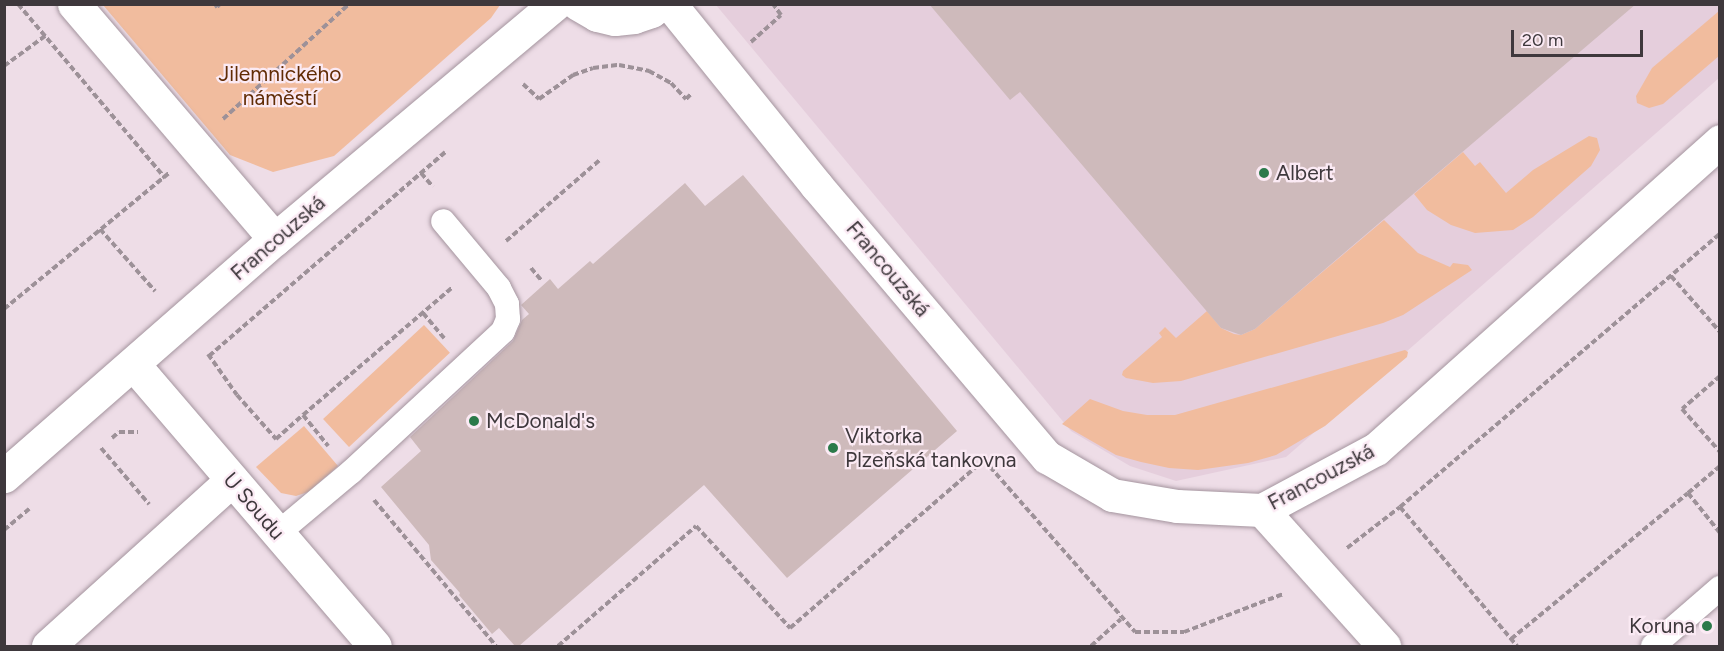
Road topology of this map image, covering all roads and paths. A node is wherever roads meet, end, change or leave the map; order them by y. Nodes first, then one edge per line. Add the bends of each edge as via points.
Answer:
1 (18, 4) edge
2 (74, 4) edge
3 (215, 4) edge
4 (220, 4) edge
5 (555, 4) edge
6 (578, 4) edge
7 (661, 4) edge
8 (670, 4) edge
9 (773, 4) edge
10 (45, 36) junction
11 (4, 66) edge
12 (723, 68) junction
13 (516, 91) dead end
14 (1719, 141) edge
15 (447, 150) dead end
16 (165, 178) dead end
17 (443, 221) dead end
18 (100, 229) dead end
19 (1719, 234) edge
20 (275, 239) junction
21 (182, 323) junction
22 (1719, 332) edge
23 (209, 356) junction
24 (134, 365) junction
25 (1719, 376) edge
26 (148, 431) dead end
27 (1719, 452) edge
28 (1719, 466) edge
29 (351, 472) junction
30 (4, 476) edge
31 (232, 480) junction
32 (1688, 493) junction
33 (151, 506) dead end
34 (1400, 507) dead end
35 (1262, 510) junction
36 (278, 533) junction
37 (1719, 533) edge
38 (1719, 588) edge
39 (1122, 619) dead end
40 (1511, 639) junction
41 (48, 646) edge
42 (375, 646) edge
43 (496, 646) edge
44 (1091, 646) edge
45 (1384, 646) edge
46 (1518, 646) edge
47 (1653, 646) edge

1 - 10 path
2 - 20 street
3 - 4 path
5 - 20 street, Francouzská
6 - 7 street via 597,15 615,19 634,17
8 - 12 street, Francouzská
9 - 12 path via 781,15
10 - 11 path
10 - 16 path
12 - 13 path via 686,99 671,83 649,71 619,65 573,75 539,99 525,83
12 - 35 street, Francouzská via 1047,457 1112,495 1177,507
14 - 35 street, Francouzská via 1376,449
15 - 23 path
17 - 29 lane via 499,288 507,304 504,330
18 - 21 path
19 - 22 path via 1671,276
20 - 21 street, Francouzská
21 - 23 path
21 - 24 street, Francouzská
23 - 29 path via 276,439 303,415
24 - 30 street, Francouzská
24 - 31 street, U Soudu
25 - 27 path via 1682,409
26 - 33 path via 120,432 101,448
28 - 32 path
29 - 36 lane
29 - 43 path
31 - 36 street, U Soudu
31 - 41 street
32 - 37 path
32 - 40 path
34 - 40 path
35 - 45 street
36 - 42 street, U Soudu
38 - 47 lane
39 - 44 path
40 - 46 path

